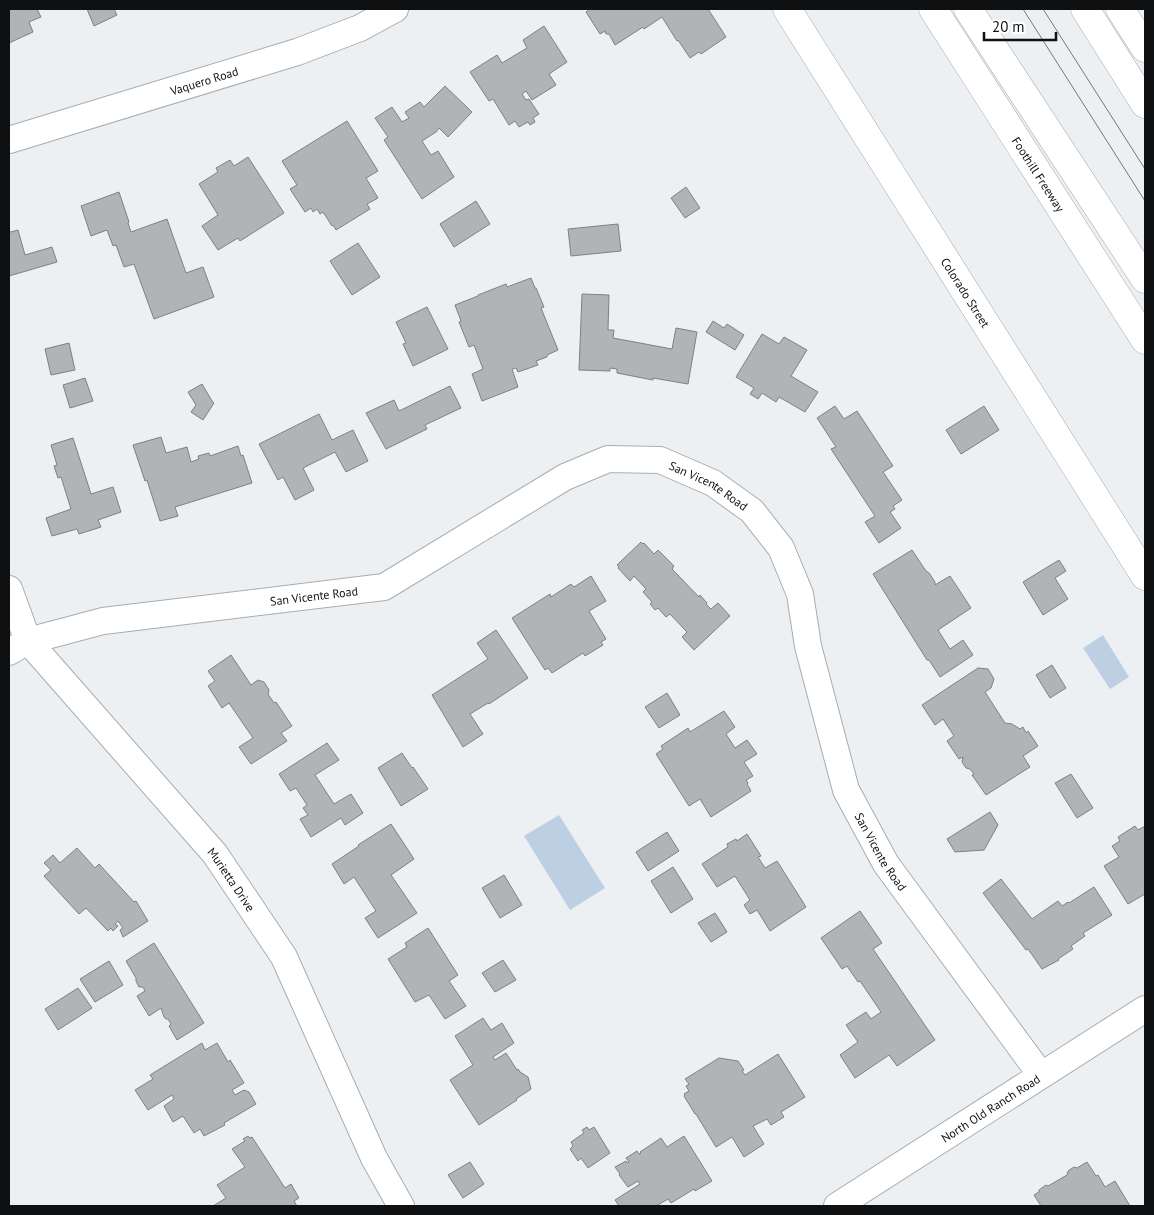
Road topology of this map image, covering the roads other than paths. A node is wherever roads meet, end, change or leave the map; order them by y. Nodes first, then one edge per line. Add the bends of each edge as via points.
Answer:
1 (395, 9) edge
2 (787, 9) edge
3 (933, 9) edge
4 (968, 9) edge
5 (1085, 9) edge
6 (1120, 9) edge
7 (1145, 48) edge
8 (1145, 104) edge
9 (9, 140) edge
10 (1145, 279) edge
11 (1145, 340) edge
12 (1145, 576) edge
13 (9, 589) edge
14 (18, 646) edge
15 (1145, 1009) edge
16 (1041, 1075) junction
17 (401, 1206) edge
18 (837, 1206) edge

1 - 9 street, Vaquero Road via 360,28 298,52
2 - 12 main road, Colorado Street
3 - 11 main road, Foothill Freeway
4 - 10 main road
5 - 8 main road
6 - 7 main road
13 - 14 street, Murietta Drive
14 - 16 street, San Vicente Road via 103,621 384,587 565,477 608,460 660,460 713,483 752,511 781,548 800,594 808,646 846,790 886,864
14 - 17 street, Murietta Drive via 215,854 288,966 374,1158
15 - 16 street, North Old Ranch Road
16 - 18 street, North Old Ranch Road

